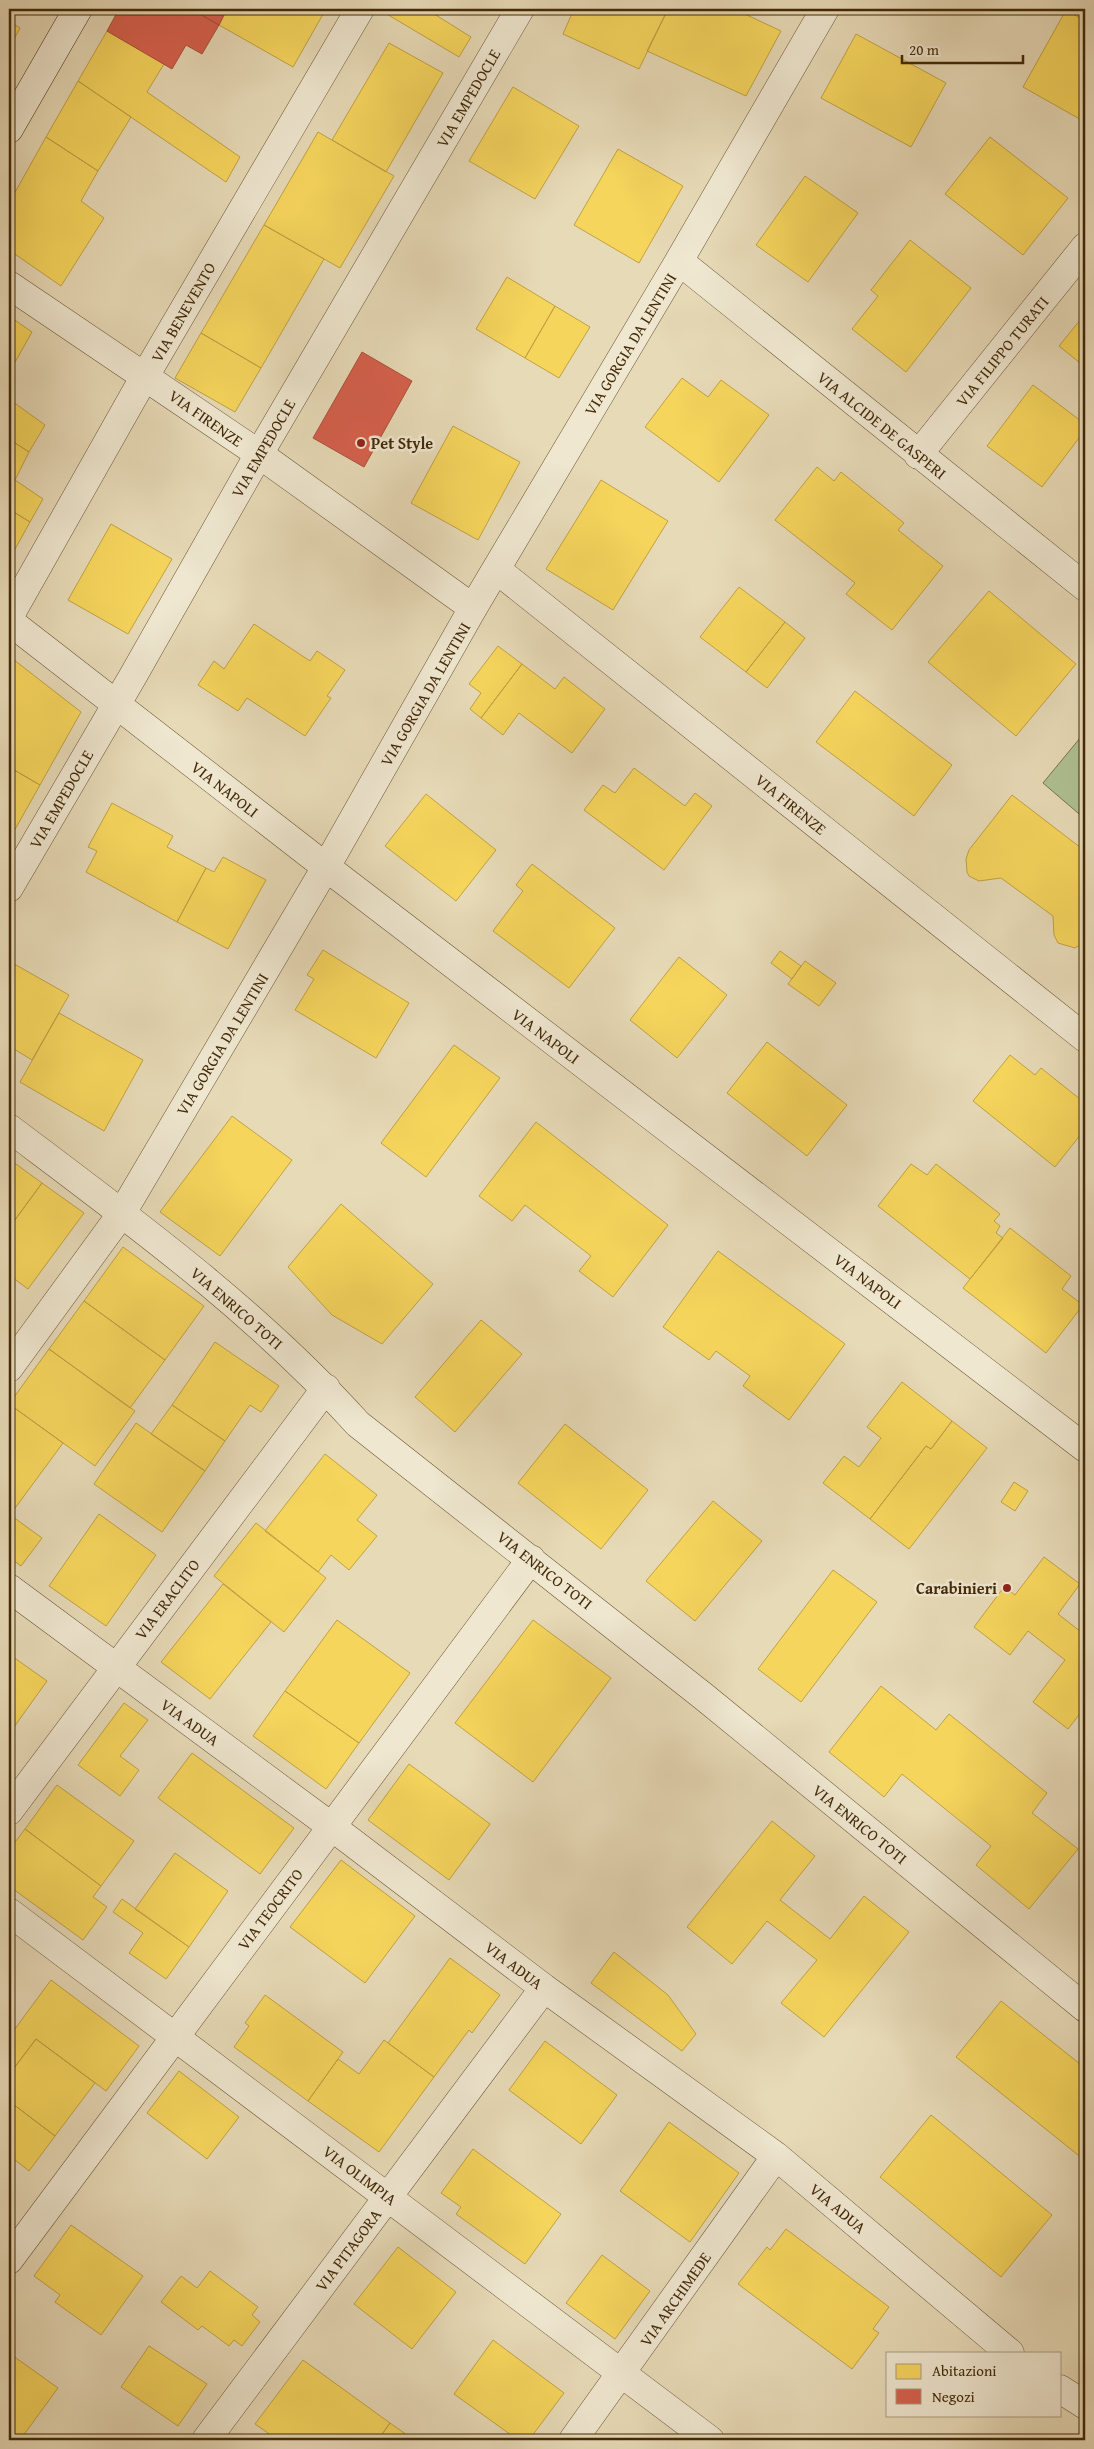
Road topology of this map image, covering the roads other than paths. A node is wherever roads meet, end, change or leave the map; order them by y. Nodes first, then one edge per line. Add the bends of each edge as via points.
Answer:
1 (78, 9) edge
2 (360, 9) edge
3 (520, 9) edge
4 (825, 9) edge
5 (9, 129) edge
6 (1085, 247) edge
7 (679, 261) junction
8 (9, 285) edge
9 (145, 376) junction
10 (259, 454) junction
11 (918, 455) junction
12 (497, 570) junction
13 (1085, 587) edge
14 (473, 608) junction
15 (9, 616) edge
16 (9, 621) edge
17 (116, 704) junction
18 (326, 868) junction
19 (9, 888) edge
20 (1085, 1038) edge
21 (9, 1128) edge
22 (122, 1213) junction
23 (9, 1368) edge
24 (326, 1388) junction
25 (1085, 1448) edge
26 (532, 1559) junction
27 (9, 1588) edge
28 (115, 1667) junction
29 (9, 1811) edge
30 (332, 1826) junction
31 (9, 1912) edge
32 (544, 1988) junction
33 (1085, 2008) edge
34 (174, 2038) junction
35 (776, 2156) junction
36 (389, 2196) junction
37 (9, 2260) edge
38 (1009, 2352) edge
39 (622, 2374) junction
40 (1062, 2390) edge
41 (1085, 2405) edge
42 (206, 2440) edge
43 (573, 2440) edge
44 (710, 2440) edge

1 - 5 street
2 - 9 street, VIA BENEVENTO
3 - 10 street, VIA EMPEDOCLE
4 - 7 street, VIA GORGIA DA LENTINI
6 - 11 street, VIA FILIPPO TURATI
7 - 11 street, VIA ALCIDE DE GASPERI
7 - 12 street, VIA GORGIA DA LENTINI
8 - 9 street, VIA FIRENZE
9 - 10 street, VIA FIRENZE
9 - 15 street, VIA BENEVENTO
10 - 14 street, VIA FIRENZE
10 - 17 street, VIA EMPEDOCLE
11 - 13 street, VIA ALCIDE DE GASPERI
12 - 14 street, VIA GORGIA DA LENTINI
12 - 20 street, VIA FIRENZE
14 - 18 street, VIA GORGIA DA LENTINI
16 - 17 street, VIA NAPOLI
17 - 18 street, VIA NAPOLI
17 - 19 street, VIA EMPEDOCLE
18 - 22 street, VIA GORGIA DA LENTINI
18 - 25 street, VIA NAPOLI
21 - 22 street, VIA ENRICO TOTI
22 - 23 street, VIA GORGIA DA LENTINI
22 - 24 street, VIA ENRICO TOTI via 236,1304
24 - 26 street, VIA ENRICO TOTI via 358,1424
24 - 28 street, VIA ERACLITO
26 - 30 street, VIA TEOCRITO
26 - 33 street, VIA ENRICO TOTI
27 - 28 street, VIA ADUA
28 - 29 street, VIA ERACLITO
28 - 30 street, VIA ADUA
30 - 32 street, VIA ADUA
30 - 34 street, VIA TEOCRITO
31 - 34 street, VIA OLIMPIA
32 - 35 street, VIA ADUA
32 - 36 street, VIA PITAGORA
34 - 36 street, VIA OLIMPIA
34 - 37 street, VIA TEOCRITO
35 - 38 street, VIA ADUA
35 - 39 street, VIA ARCHIMEDE
36 - 39 street, VIA OLIMPIA
36 - 42 street, VIA PITAGORA
39 - 43 street, VIA ARCHIMEDE
39 - 44 street, VIA OLIMPIA
40 - 41 street

